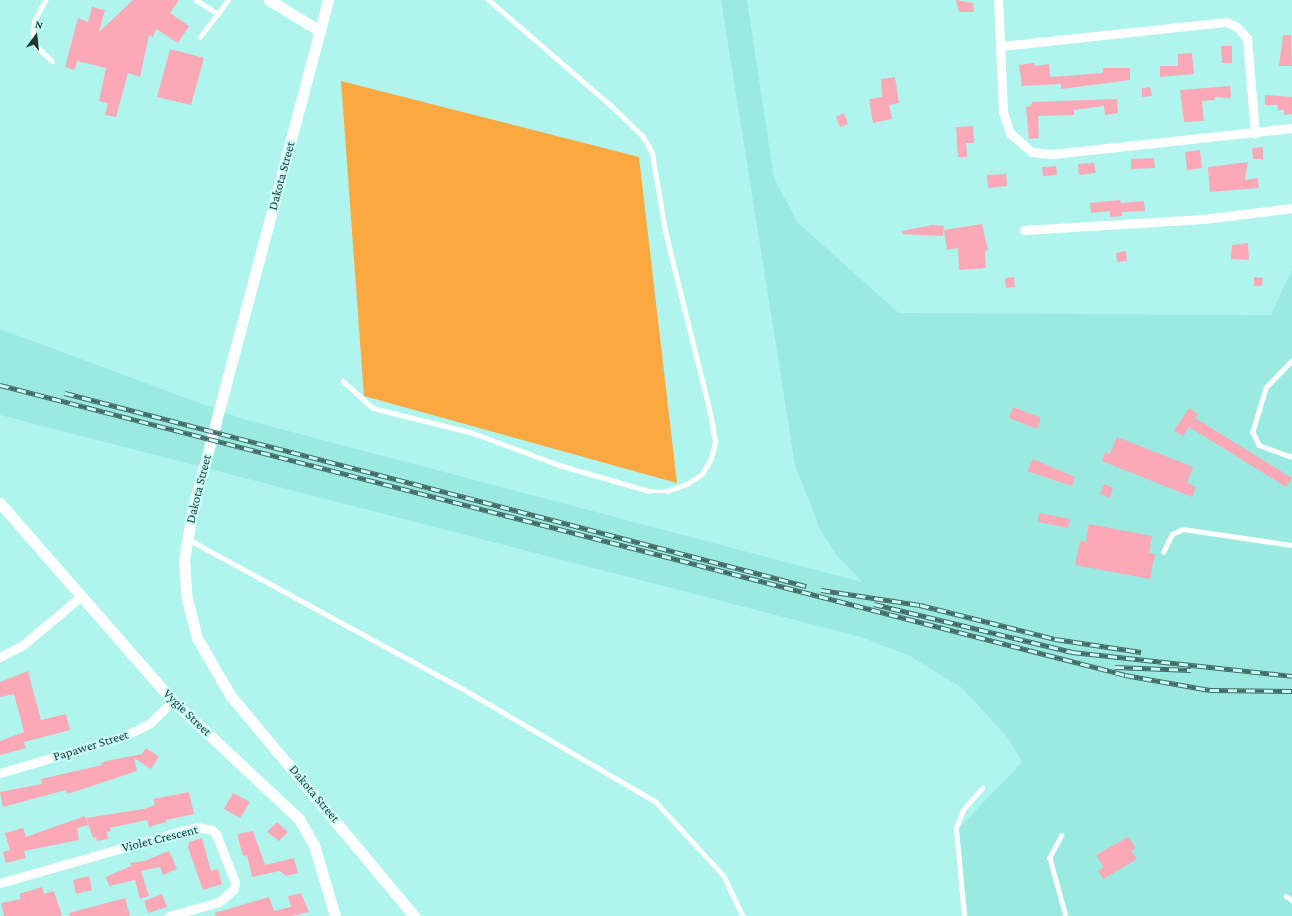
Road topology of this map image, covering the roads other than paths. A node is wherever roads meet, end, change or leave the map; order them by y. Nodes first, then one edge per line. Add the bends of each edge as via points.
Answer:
1 (46, 0) edge
2 (196, 0) edge
3 (228, 0) edge
4 (269, 0) edge
5 (328, 0) edge
6 (488, 0) edge
7 (998, 0) edge
8 (218, 14) junction
9 (320, 31) junction
10 (200, 37) dead end
11 (1001, 46) junction
12 (52, 61) dead end
13 (1292, 128) edge
14 (1255, 134) junction
15 (1292, 208) edge
16 (1024, 230) dead end
17 (1292, 361) edge
18 (343, 381) dead end
19 (1292, 458) edge
20 (0, 503) edge
21 (187, 538) junction
22 (1292, 545) edge
23 (1163, 552) dead end
24 (80, 597) junction
25 (0, 657) edge
26 (173, 701) junction
27 (0, 773) edge
28 (982, 788) dead end
29 (1062, 835) dead end
30 (0, 883) edge
31 (1286, 896) dead end
32 (1292, 900) edge
33 (169, 916) edge
34 (335, 916) edge
35 (414, 916) edge
36 (743, 916) edge
37 (964, 916) edge
38 (1066, 916) edge

1 - 12 lane via 35,20 33,33 36,46
2 - 8 lane
3 - 8 lane
4 - 9 street
5 - 9 street, Dakota Street
6 - 18 lane via 611,106 642,136 652,153 665,231 711,417 715,442 711,459 702,474 686,484 667,491 649,491 559,465 473,433 373,408
7 - 11 street
8 - 10 lane
9 - 21 street, Dakota Street
11 - 14 street via 1002,112 1010,133 1032,152 1052,154
11 - 14 street via 1227,22 1237,27 1247,38
13 - 14 street
15 - 16 street via 1204,219
17 - 19 lane via 1266,388 1253,432 1260,445
20 - 24 street, Vygie Street
21 - 35 street, Dakota Street via 184,560 187,599 197,638 211,666 230,695
21 - 36 lane via 463,689 656,802 724,876
22 - 23 lane via 1183,529 1172,534
24 - 25 street via 23,645
24 - 26 street, Vygie Street
26 - 27 street, Papawer Street via 150,722 125,736
26 - 34 street, Vygie Street via 299,820 314,845
28 - 37 lane via 963,810 956,828
29 - 38 lane via 1055,843 1050,858
30 - 33 street, Violet Crescent via 185,830 197,827 212,830 216,834 235,882 234,889 219,902
31 - 32 lane

